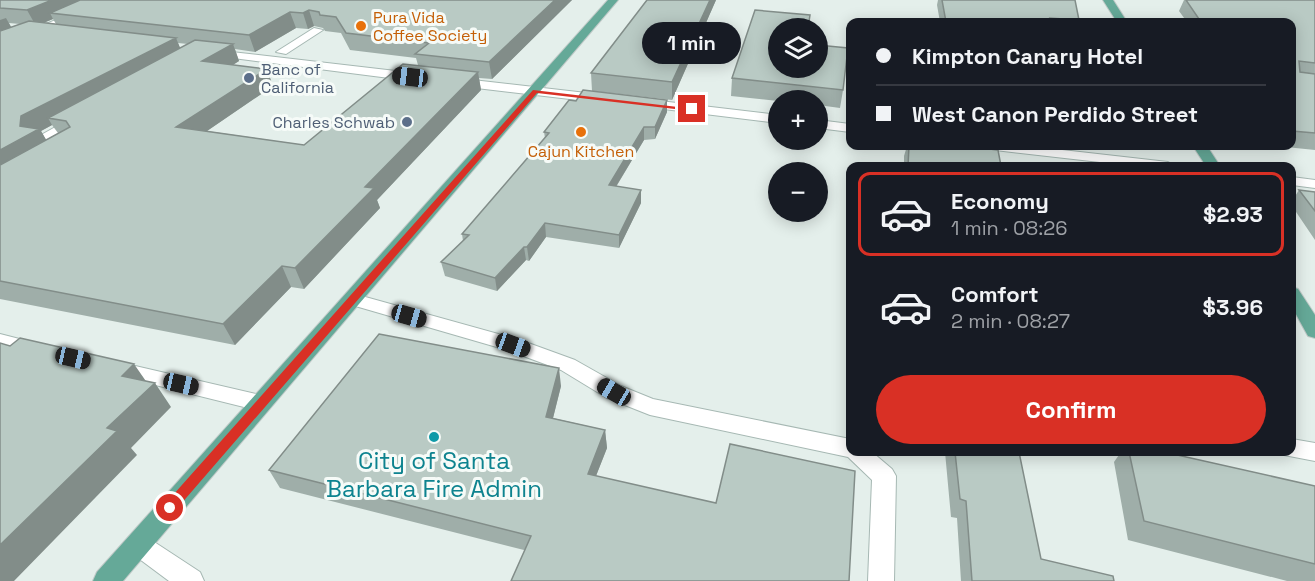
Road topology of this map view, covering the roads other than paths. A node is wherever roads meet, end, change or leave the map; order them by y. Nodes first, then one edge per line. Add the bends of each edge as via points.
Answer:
1 (112, 0) edge
2 (613, 0) edge
3 (1108, 0) edge
4 (1119, 18) edge
5 (11, 29) edge
6 (318, 30) edge
7 (37, 32) junction
8 (63, 35) edge
9 (0, 47) edge
10 (202, 51) edge
11 (282, 52) dead end
12 (535, 91) junction
13 (88, 113) edge
14 (768, 118) edge
15 (828, 125) edge
16 (846, 128) edge
17 (1030, 150) edge
18 (51, 157) edge
19 (1133, 162) edge
20 (1296, 182) edge
21 (1315, 184) edge
22 (351, 299) junction
23 (1296, 300) edge
24 (1315, 332) edge
25 (0, 341) edge
26 (52, 354) edge
27 (95, 364) edge
28 (260, 403) junction
29 (846, 447) edge
30 (1296, 449) edge
31 (1315, 452) edge
32 (862, 456) edge
33 (140, 543) junction
34 (106, 581) edge
35 (191, 581) edge
36 (881, 581) edge

1 - 7 street
2 - 12 main road
3 - 4 main road
5 - 7 street
6 - 11 street
7 - 8 street
7 - 9 street
10 - 12 street
12 - 14 street
12 - 22 main road
13 - 18 street via 39,140 72,145
15 - 16 street
17 - 19 street
20 - 21 street
22 - 28 main road
22 - 29 street via 513,345 557,361 650,407
23 - 24 main road
25 - 26 street
27 - 28 street
28 - 33 main road
30 - 31 street
32 - 36 street via 884,476
33 - 34 main road
33 - 35 street

